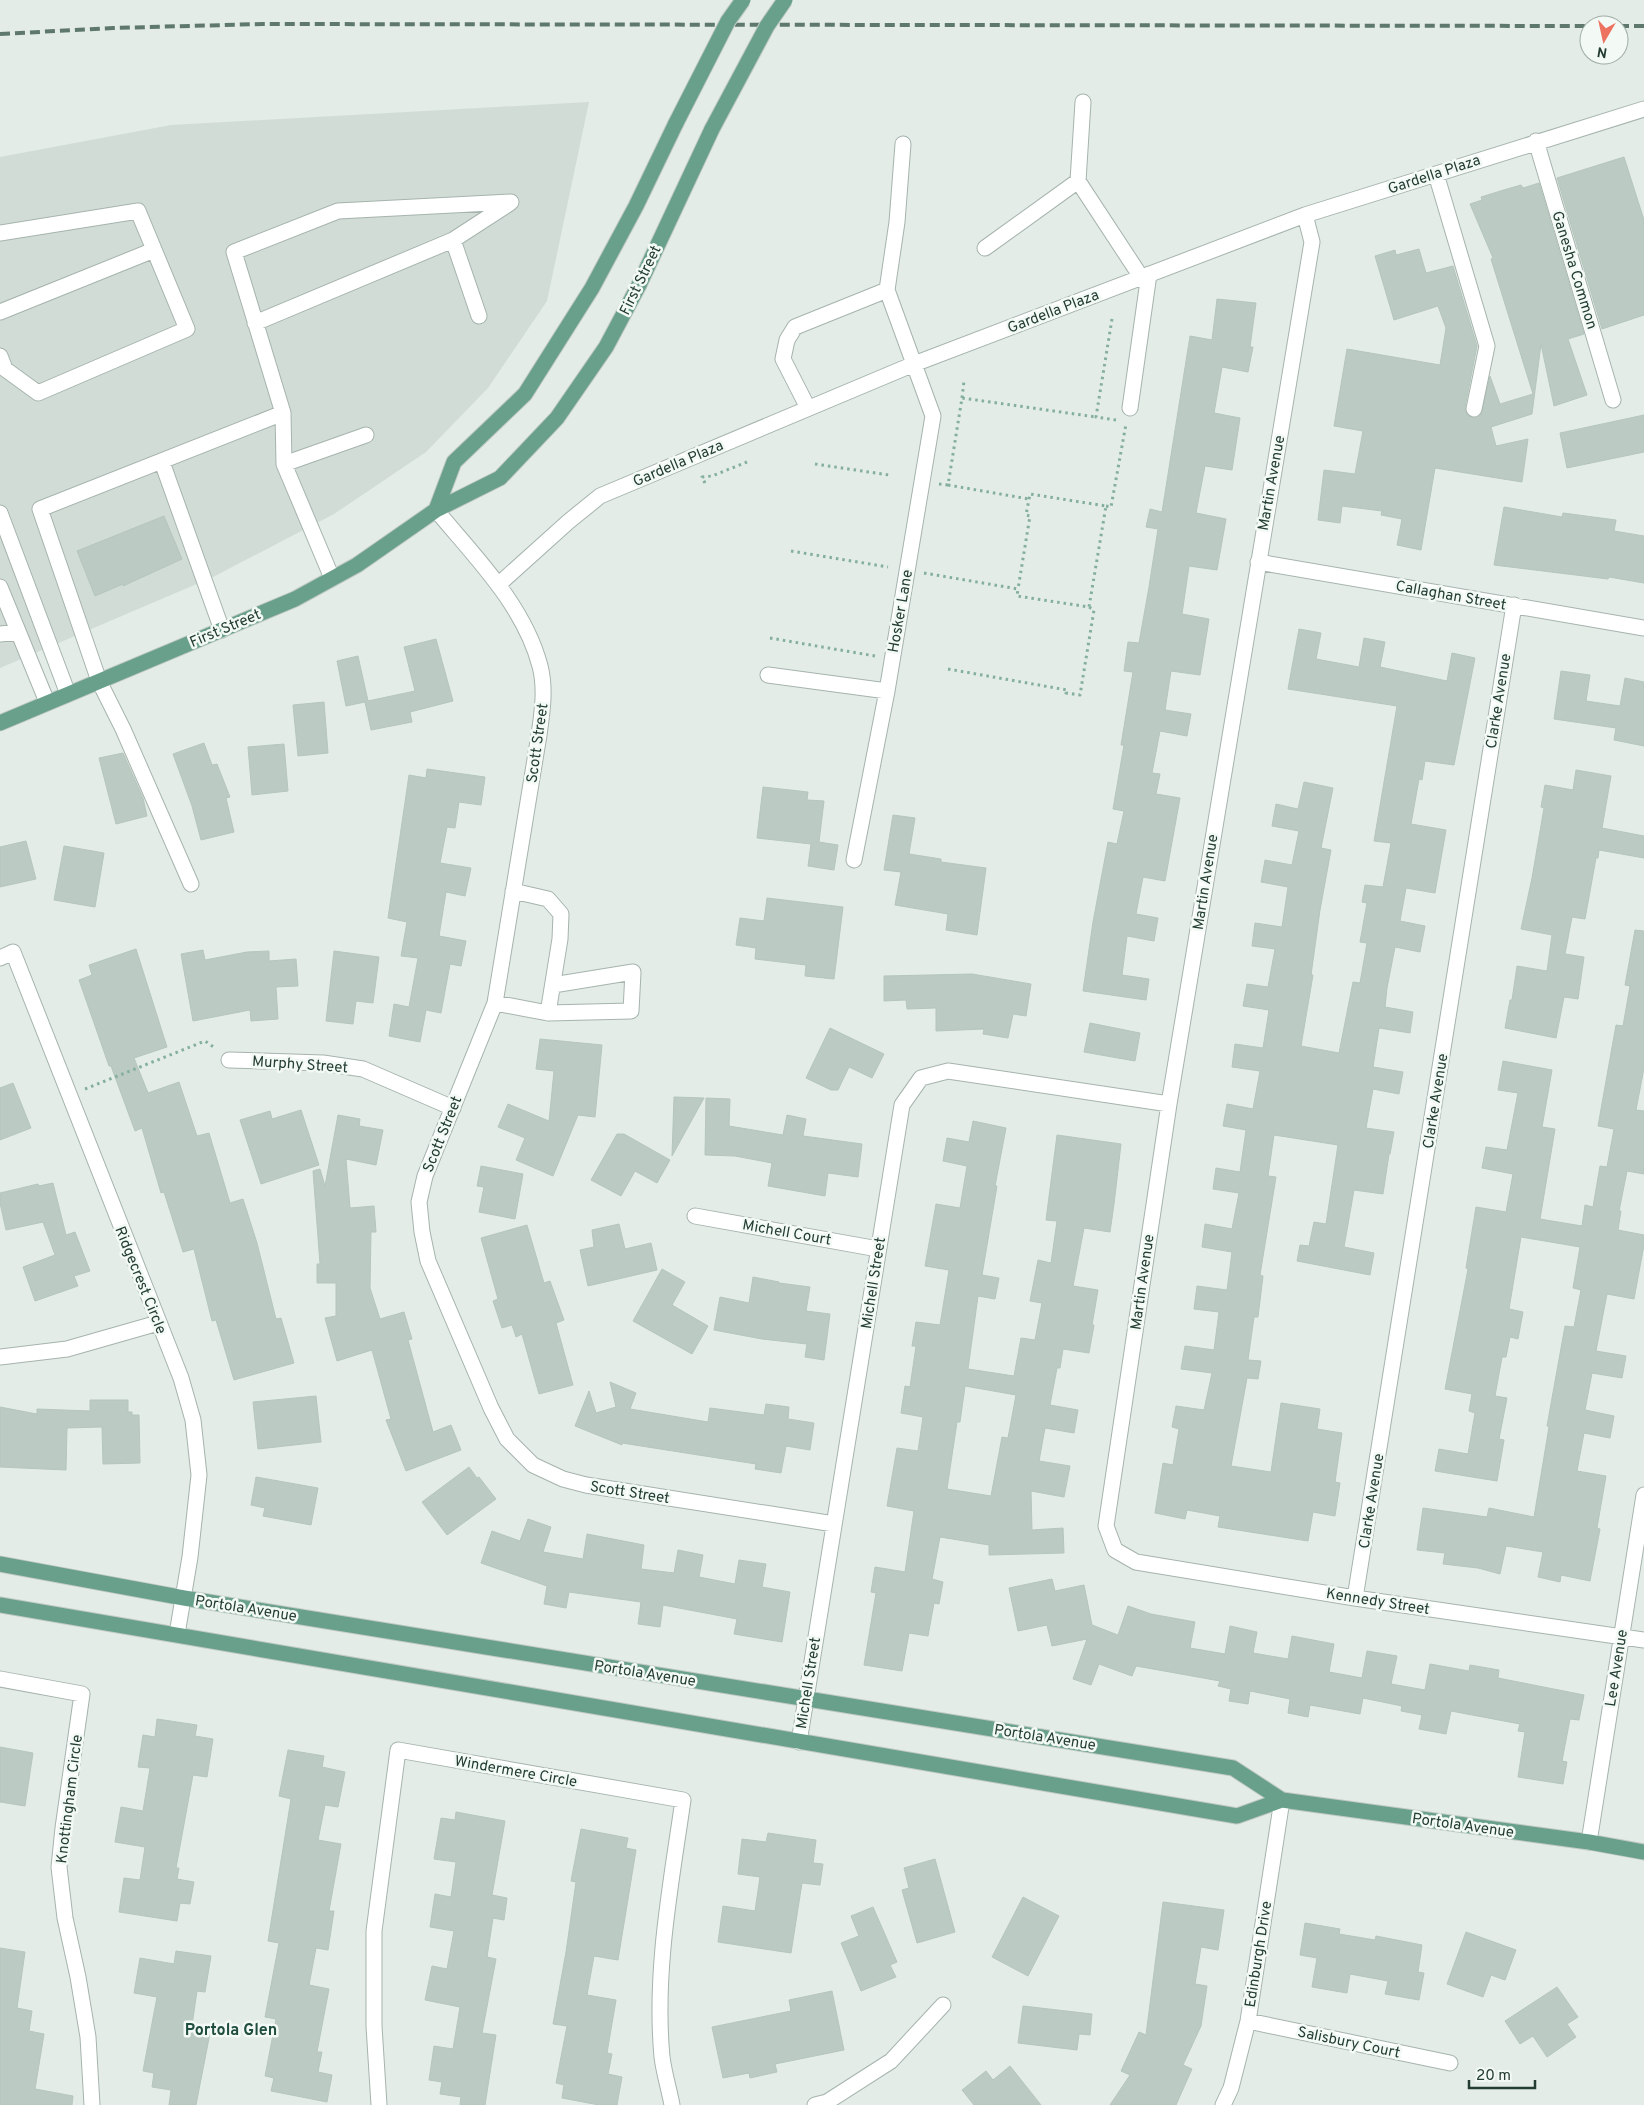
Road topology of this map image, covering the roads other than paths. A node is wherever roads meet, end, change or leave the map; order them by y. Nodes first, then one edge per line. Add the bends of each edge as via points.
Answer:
1 (743, 0) edge
2 (785, 0) edge
3 (1083, 102) dead end
4 (1644, 109) edge
5 (1536, 141) junction
6 (903, 144) dead end
7 (1436, 174) junction
8 (1078, 181) junction
9 (1305, 215) junction
10 (0, 233) edge
11 (453, 240) junction
12 (985, 248) dead end
13 (154, 250) junction
14 (1145, 276) junction
15 (887, 290) junction
16 (0, 312) edge
17 (479, 316) dead end
18 (256, 323) junction
19 (914, 364) junction
20 (2, 365) edge
21 (1613, 400) dead end
22 (808, 408) junction
23 (1130, 408) dead end
24 (1474, 409) dead end
25 (283, 413) junction
26 (366, 435) dead end
27 (162, 462) junction
28 (284, 464) junction
29 (436, 510) junction
30 (0, 513) edge
31 (1258, 562) junction
32 (332, 578) junction
33 (498, 585) junction
34 (0, 587) edge
35 (1514, 605) junction
36 (1644, 628) edge
37 (222, 630) junction
38 (18, 632) junction
39 (0, 634) edge
40 (768, 675) dead end
41 (99, 681) junction
42 (887, 691) junction
43 (68, 694) junction
44 (47, 702) junction
45 (0, 723) edge
46 (854, 860) dead end
47 (191, 884) dead end
48 (513, 891) junction
49 (0, 958) edge
50 (553, 984) junction
51 (495, 1003) junction
52 (548, 1013) junction
53 (229, 1060) road end
54 (1169, 1104) junction
55 (453, 1108) junction
56 (695, 1216) dead end
57 (878, 1249) junction
58 (158, 1323) junction
59 (0, 1357) edge
60 (1644, 1495) edge
61 (834, 1524) junction
62 (1115, 1550) joint
63 (0, 1564) edge
64 (184, 1598) junction
65 (1355, 1598) junction
66 (0, 1605) edge
67 (177, 1634) junction
68 (1621, 1636) junction
69 (1644, 1640) edge
70 (0, 1679) edge
71 (806, 1698) junction
72 (799, 1742) junction
73 (1282, 1800) junction
74 (1589, 1842) junction
75 (1644, 1852) edge
76 (944, 2005) dead end
77 (1248, 2021) junction
78 (1450, 2063) dead end
79 (92, 2105) edge
80 (379, 2105) edge
81 (672, 2105) edge
82 (815, 2105) edge
83 (1224, 2105) edge

1 - 29 main road, bridge via 728,22 592,288 525,394 454,462
2 - 29 main road, First Street, bridge via 767,26 712,128 606,347 558,418 500,478
3 - 8 street
4 - 5 street, Gardella Plaza
5 - 7 street, Gardella Plaza
5 - 21 street, Ganesha Common
6 - 15 street via 898,222
7 - 9 street, Gardella Plaza
7 - 24 street via 1487,346
8 - 12 street
8 - 14 street
9 - 14 street, Gardella Plaza
9 - 31 street, Martin Avenue via 1312,242
10 - 13 street via 138,211
11 - 17 street
11 - 18 street
11 - 18 street via 511,202 338,211 234,252
13 - 16 street
13 - 20 street via 187,329 38,393
14 - 19 street, Gardella Plaza
14 - 23 street
15 - 19 street, Hosker Lane
15 - 22 street via 795,327 783,359
18 - 25 street
19 - 22 street, Gardella Plaza
19 - 42 street, Hosker Lane via 933,416
22 - 33 street, Gardella Plaza via 600,496
25 - 27 street
25 - 28 street
26 - 28 street
27 - 37 street
27 - 41 street via 40,509
28 - 32 street
29 - 32 main road, First Street via 357,565
29 - 33 street, Scott Street
30 - 43 street
31 - 35 street, Callaghan Street
31 - 54 street, Martin Avenue
32 - 37 main road, First Street via 295,599
33 - 48 street, Scott Street via 525,626 540,667 544,697
34 - 38 street
35 - 36 street, Callaghan Street
35 - 65 street, Clarke Avenue
37 - 41 main road, First Street
38 - 39 street
38 - 44 street
40 - 42 street
41 - 43 main road, First Street
41 - 47 street via 124,729
42 - 46 street, Hosker Lane
43 - 44 main road, First Street
44 - 45 main road, First Street
48 - 50 street via 548,899 561,914
48 - 51 street, Scott Street
49 - 58 street, Ridgecrest Circle via 13,952
50 - 52 street
50 - 52 street via 633,972 631,1011
51 - 52 street
51 - 55 street, Scott Street
53 - 55 street, Murphy Street via 323,1063 363,1069
54 - 57 street, Michell Street via 948,1071 921,1078 902,1106
54 - 62 street, Martin Avenue via 1106,1526
55 - 61 street, Scott Street via 425,1176 419,1202 422,1232 428,1261 507,1439 533,1465 563,1479 586,1485
56 - 57 street, Michell Court
57 - 61 street, Michell Street
58 - 59 street via 67,1349
58 - 64 street, Ridgecrest Circle via 194,1420 199,1475
60 - 68 street, Lee Avenue
61 - 71 street, Michell Street
62 - 65 street, Kennedy Street via 1136,1562
63 - 64 main road, Portola Avenue
64 - 67 street, Ridgecrest Circle
64 - 71 main road, Portola Avenue
65 - 68 street, Kennedy Street
66 - 67 main road, Portola Avenue
67 - 72 main road, Portola Avenue
68 - 69 street, Kennedy Street
68 - 74 street, Lee Avenue
70 - 79 street, Knottingham Circle via 82,1694 59,1868 65,1918 88,2037
71 - 72 street, Michell Street
71 - 73 main road, Portola Avenue via 1233,1768
72 - 73 main road, Portola Avenue via 1237,1816
73 - 74 main road, Portola Avenue
73 - 77 street, Edinburgh Drive
74 - 75 main road, Portola Avenue
76 - 82 street via 891,2061 827,2102
77 - 78 street, Salisbury Court
77 - 83 street, Edinburgh Drive
80 - 81 street, Windermere Circle via 374,2026 374,1931 398,1750 683,1800 664,1939 660,2003 662,2058

